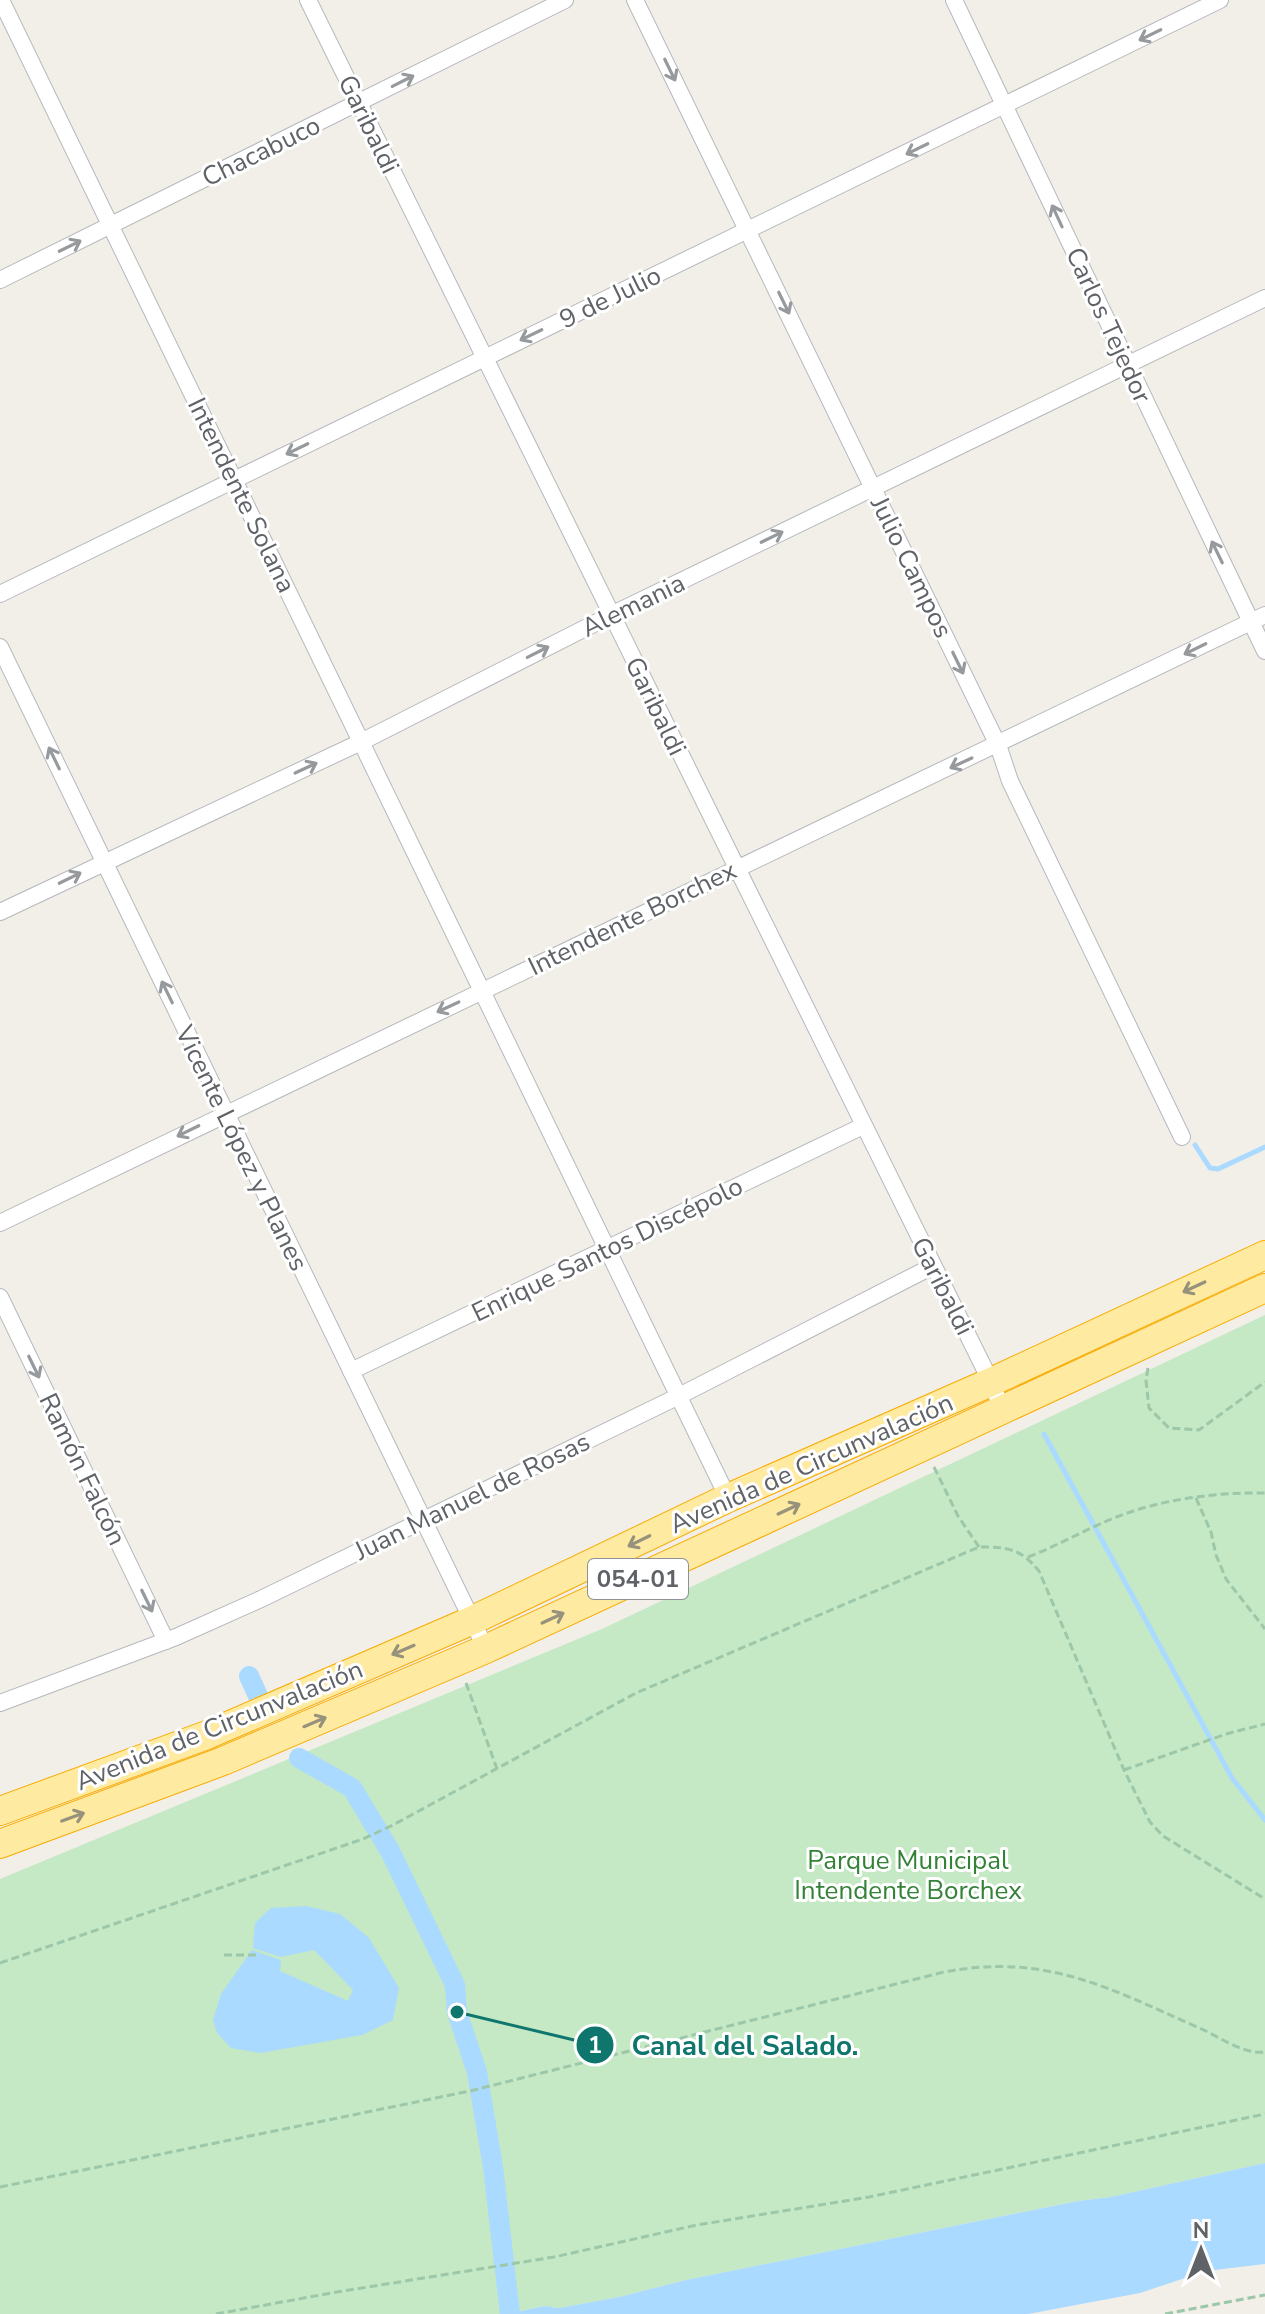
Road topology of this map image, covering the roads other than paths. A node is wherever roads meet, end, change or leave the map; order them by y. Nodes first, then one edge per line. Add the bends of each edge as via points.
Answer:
1 (1, 0) edge
2 (308, 0) edge
3 (565, 0) edge
4 (635, 0) edge
5 (954, 0) edge
6 (1220, 0) edge
7 (359, 103) junction
8 (1006, 106) junction
9 (112, 226) junction
10 (748, 229) junction
11 (0, 280) edge
12 (1265, 298) edge
13 (484, 358) junction
14 (1127, 365) junction
15 (234, 480) junction
16 (873, 488) junction
17 (0, 594) edge
18 (611, 615) junction
19 (1258, 618) edge
20 (0, 647) edge
21 (1265, 651) edge
22 (361, 742) junction
23 (998, 745) junction
24 (104, 862) junction
25 (736, 869) junction
26 (0, 912) edge
27 (484, 990) junction
28 (225, 1113) junction
29 (863, 1126) junction
30 (1182, 1137) dead end
31 (0, 1223) edge
32 (607, 1249) junction
33 (1265, 1255) edge
34 (933, 1266) junction
35 (1265, 1288) edge
36 (0, 1297) edge
37 (351, 1371) junction
38 (991, 1382) junction
39 (679, 1396) junction
40 (1003, 1411) junction
41 (728, 1498) junction
42 (423, 1520) junction
43 (473, 1620) junction
44 (166, 1641) junction
45 (486, 1649) junction
46 (0, 1703) edge
47 (0, 1811) edge
48 (0, 1844) edge

1 - 9 street, Intendente Solana
2 - 7 street, Garibaldi
7 -> 3 street, Chacabuco
4 -> 10 street, Julio Campos
5 - 8 street, Carlos Tejedor
6 -> 8 street, 9 de Julio
7 - 9 street, Chacabuco
7 - 13 street, Garibaldi
8 -> 10 street, 9 de Julio
14 -> 8 street, Carlos Tejedor
11 -> 9 street, Chacabuco
9 - 15 street, Intendente Solana
10 -> 13 street, 9 de Julio
10 -> 16 street, Julio Campos
12 - 14 street, Alemania
13 -> 15 street, 9 de Julio
13 - 18 street, Garibaldi
14 - 16 street, Alemania
19 -> 14 street, Carlos Tejedor
15 - 17 street, 9 de Julio
15 - 22 street, Intendente Solana
18 -> 16 street, Alemania
16 -> 23 street, Julio Campos
22 -> 18 street, Alemania
18 - 25 street, Garibaldi
19 - 21 street, Carlos Tejedor
19 -> 23 street, Intendente Borchex
24 -> 20 street, Vicente López y Planes
24 -> 22 street, Alemania
22 - 27 street, Intendente Solana
23 -> 25 street, Intendente Borchex
23 - 30 street, Julio Campos via 1010,781
26 -> 24 street, Alemania
28 -> 24 street, Vicente López y Planes
25 - 27 street, Intendente Borchex
25 - 29 street, Garibaldi
27 -> 28 street, Intendente Borchex
27 - 32 street, Intendente Solana
28 -> 31 street, Intendente Borchex
28 - 37 street, Vicente López y Planes
29 - 32 street, Enrique Santos Discépolo
29 - 34 street, Garibaldi
32 - 37 street, Enrique Santos Discépolo
32 - 39 street, Intendente Solana
33 -> 38 highway, Avenida de Circunvalación / 054-01
34 - 38 street, Garibaldi
34 - 39 street, Juan Manuel de Rosas
35 - 40 highway, Avenida de Circunvalación / 054-01
36 -> 44 street, Ramón Falcón
37 - 42 street, Vicente López y Planes
38 - 40 street, Garibaldi
38 - 41 highway, Avenida de Circunvalación / 054-01
39 - 41 street, Intendente Solana
39 - 42 street, Juan Manuel de Rosas
45 -> 40 highway, Avenida de Circunvalación / 054-01
41 -> 43 highway, Avenida de Circunvalación / 054-01
42 - 43 street, Vicente López y Planes
42 - 44 street, Juan Manuel de Rosas
43 - 45 street, Vicente López y Planes
43 -> 47 highway, Avenida de Circunvalación / 054-01 via 207,1735
44 - 46 street, Juan Manuel de Rosas
48 -> 45 highway, Avenida de Circunvalación / 054-01 via 223,1761

